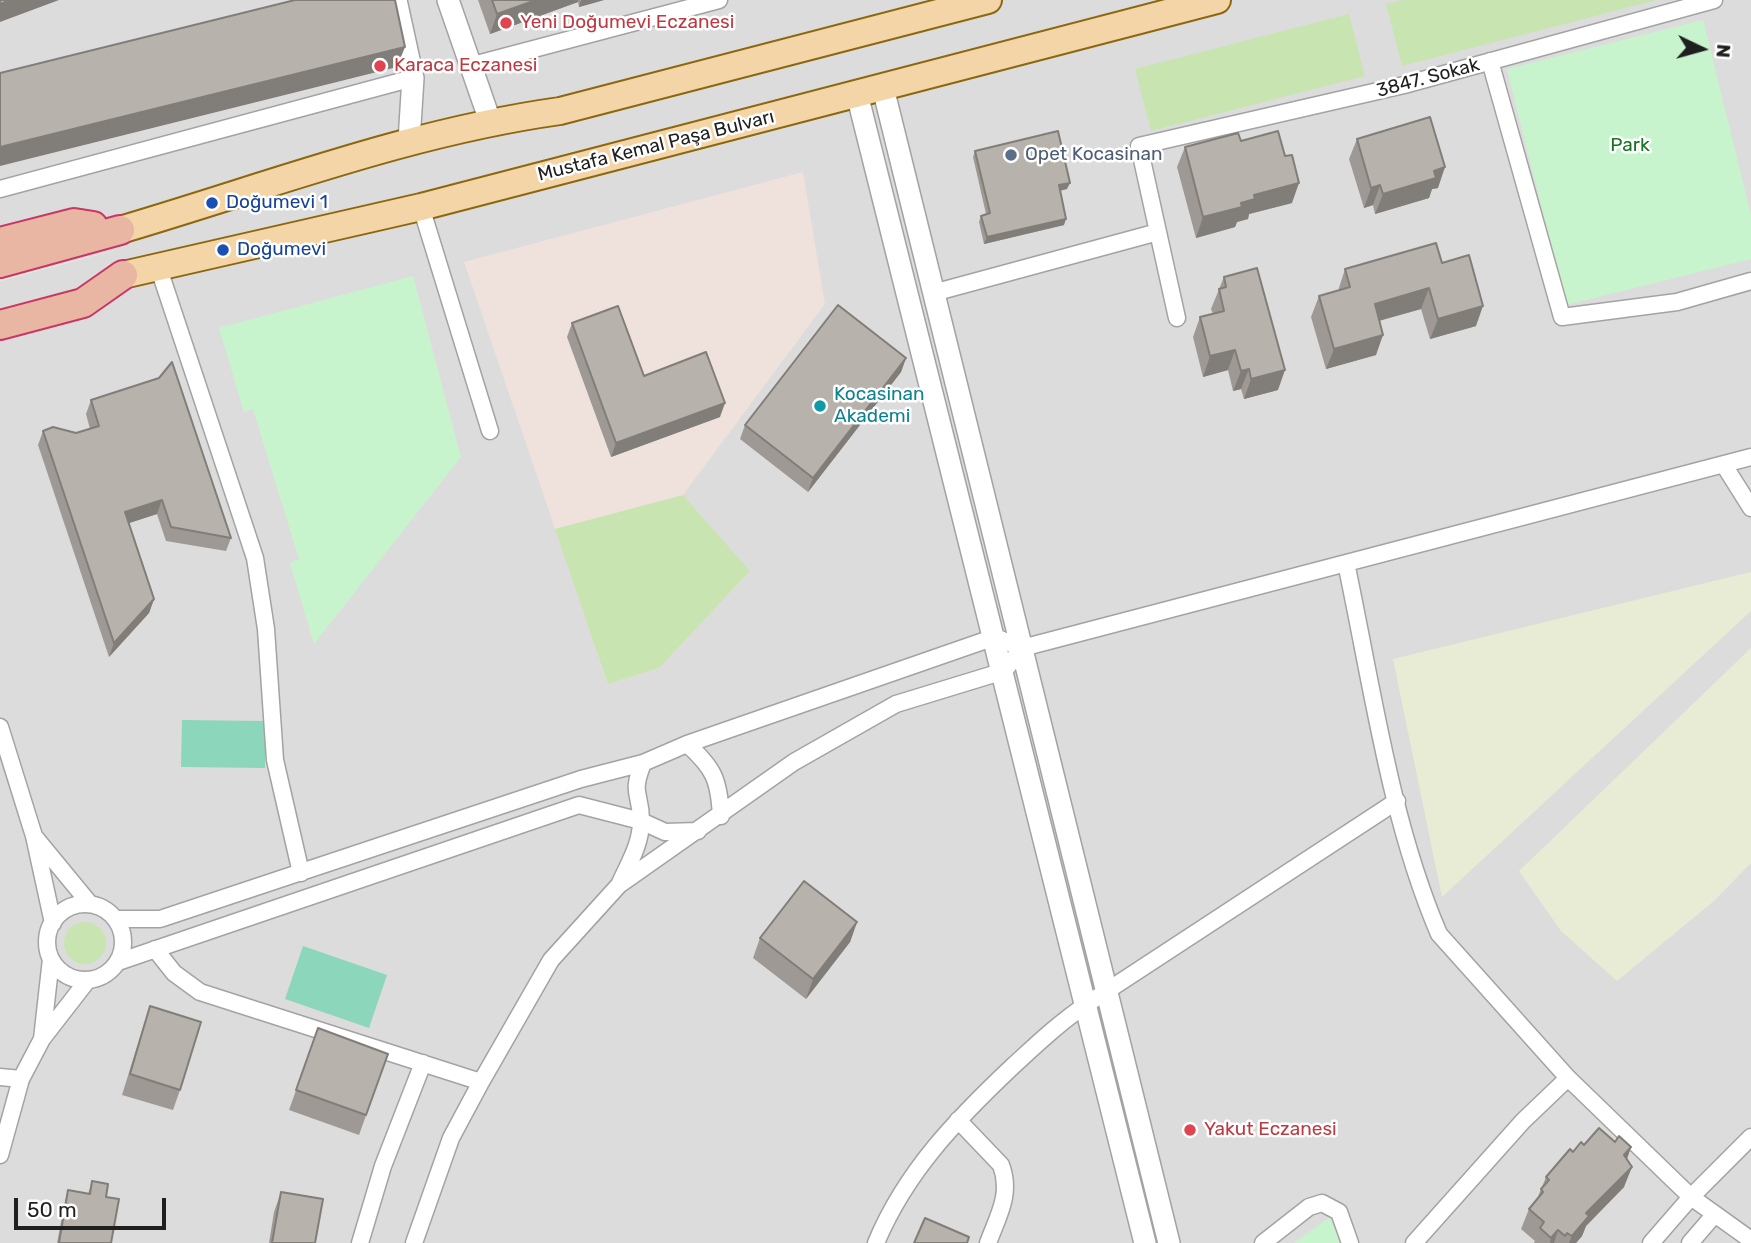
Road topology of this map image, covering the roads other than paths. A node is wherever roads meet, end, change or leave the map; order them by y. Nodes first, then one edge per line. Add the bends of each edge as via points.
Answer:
1 (397, 0) edge
2 (448, 0) edge
3 (719, 0) edge
4 (988, 0) edge
5 (1217, 0) edge
6 (1714, 0) edge
7 (1490, 61) junction
8 (473, 65) junction
9 (412, 78) junction
10 (883, 88) junction
11 (857, 94) junction
12 (490, 121) junction
13 (410, 141) junction
14 (0, 189) edge
15 (421, 207) junction
16 (120, 230) junction
17 (1158, 232) junction
18 (0, 242) edge
19 (0, 263) edge
20 (158, 266) junction
21 (123, 275) junction
22 (1751, 281) edge
23 (933, 293) junction
24 (0, 306) edge
25 (1177, 318) dead end
26 (0, 325) edge
27 (490, 430) dead end
28 (1751, 457) edge
29 (1724, 466) junction
30 (1751, 508) edge
31 (1346, 563) junction
32 (995, 637) junction
33 (1022, 648) junction
34 (1004, 671) junction
35 (0, 727) edge
36 (687, 744) junction
37 (643, 763) junction
38 (1397, 802) junction
39 (721, 816) junction
40 (641, 821) junction
41 (699, 831) junction
42 (34, 836) junction
43 (301, 873) junction
44 (619, 886) junction
45 (90, 904) junction
46 (116, 919) junction
47 (53, 923) junction
48 (155, 949) junction
49 (51, 959) junction
50 (118, 962) junction
51 (87, 981) junction
52 (1108, 992) junction
53 (1087, 1004) junction
54 (42, 1039) junction
55 (423, 1063) junction
56 (0, 1077) edge
57 (1568, 1077) junction
58 (21, 1079) junction
59 (481, 1082) junction
60 (958, 1119) junction
61 (1751, 1137) edge
62 (0, 1155) edge
63 (1691, 1196) junction
64 (1715, 1214) junction
65 (1751, 1240) edge
66 (360, 1243) edge
67 (414, 1243) edge
68 (876, 1243) edge
69 (988, 1243) edge
70 (1145, 1243) edge
71 (1169, 1243) edge
72 (1263, 1243) edge
73 (1350, 1243) edge
74 (1414, 1243) edge
75 (1651, 1243) edge
76 (1689, 1243) edge

1 - 9 street
2 - 8 street
3 - 8 street
4 - 12 main road via 560,111
5 - 10 main road, Mustafa Kemal Paşa Bulvarı
6 - 7 street, 3847. Sokak
7 - 17 street, 3847. Sokak via 1139,146
7 - 22 street via 1563,317 1677,302
8 - 12 street
9 - 13 street
9 - 14 street
10 - 11 main road, Mustafa Kemal Paşa Bulvarı
10 - 23 street
11 - 15 main road, Mustafa Kemal Paşa Bulvarı
11 - 32 street
12 - 13 main road
13 - 16 main road
15 - 20 main road, Mustafa Kemal Paşa Bulvarı
15 - 27 street
16 - 18 highway via 74,223
16 - 19 highway
17 - 23 street
17 - 25 street
20 - 21 main road, Mustafa Kemal Paşa Bulvarı
20 - 43 street via 255,558 266,629 275,760
21 - 24 highway, Mustafa Kemal Paşa Bulvarı
21 - 26 highway via 83,303
23 - 33 street
28 - 29 street
29 - 30 street
29 - 31 street
31 - 33 street
31 - 38 street
32 - 33 street
32 - 34 street
32 - 36 street
33 - 34 street
33 - 52 street
34 - 39 street via 896,704 794,762
34 - 53 street
35 - 42 street
36 - 37 street
36 - 39 street via 705,760 719,785
37 - 40 street via 634,786
37 - 43 street via 581,779
38 - 52 street
38 - 57 street via 1438,934
39 - 41 street
40 - 41 street via 665,832
40 - 44 street via 637,848
40 - 48 street via 579,805
41 - 44 street
42 - 45 street
42 - 47 street
43 - 46 street via 160,919
44 - 59 street via 551,960
45 - 46 street
45 - 47 street via 65,909
46 - 50 street via 124,937
47 - 49 street via 47,941
48 - 50 street
48 - 55 street via 174,974 200,992
49 - 51 street via 63,974
49 - 54 street
50 - 51 street via 110,972
51 - 54 street
52 - 53 street
52 - 71 street
53 - 60 street via 1045,1035
53 - 70 street
54 - 58 street
55 - 59 street
55 - 66 street via 383,1166
56 - 58 street
57 - 63 street
57 - 74 street via 1522,1121
58 - 62 street
59 - 67 street via 451,1138
60 - 68 street via 909,1180
60 - 69 street via 1005,1175 1006,1196
61 - 63 street
63 - 64 street
63 - 75 street
64 - 65 street
64 - 76 street
72 - 73 street via 1309,1207 1321,1203 1339,1212

